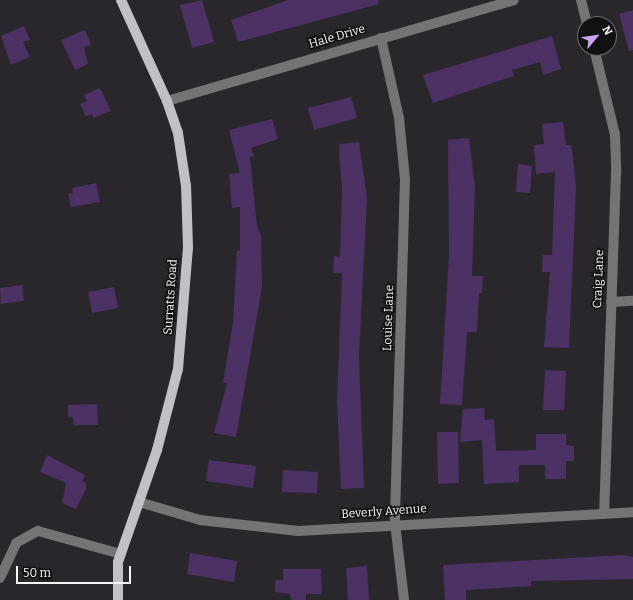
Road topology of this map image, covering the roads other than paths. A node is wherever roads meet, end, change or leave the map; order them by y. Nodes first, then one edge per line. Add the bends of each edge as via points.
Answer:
1 (121, 0) edge
2 (514, 0) edge
3 (581, 0) edge
4 (585, 16) edge
5 (381, 38) junction
6 (596, 56) edge
7 (167, 101) junction
8 (633, 301) edge
9 (611, 302) junction
10 (139, 502) junction
11 (633, 512) edge
12 (604, 514) junction
13 (395, 523) junction
14 (121, 554) junction
15 (0, 578) edge
16 (118, 600) edge
17 (404, 600) edge

1 - 7 main road, Surratts Road
2 - 5 street, Hale Drive
3 - 4 street
5 - 7 street, Hale Drive
5 - 13 street, Louise Lane via 399,118 405,179
6 - 9 street, Craig Lane via 615,135
7 - 10 main road, Surratts Road via 178,133 186,186 187,284 178,369
8 - 9 street
9 - 12 street, Craig Lane
10 - 13 street, Beverly Avenue via 200,520 272,529
10 - 14 main road, Surratts Road
11 - 12 street, Beverly Avenue
12 - 13 street, Beverly Avenue
13 - 17 street, Louise Lane
14 - 15 street via 38,531 16,543
14 - 16 main road, Surratts Road

